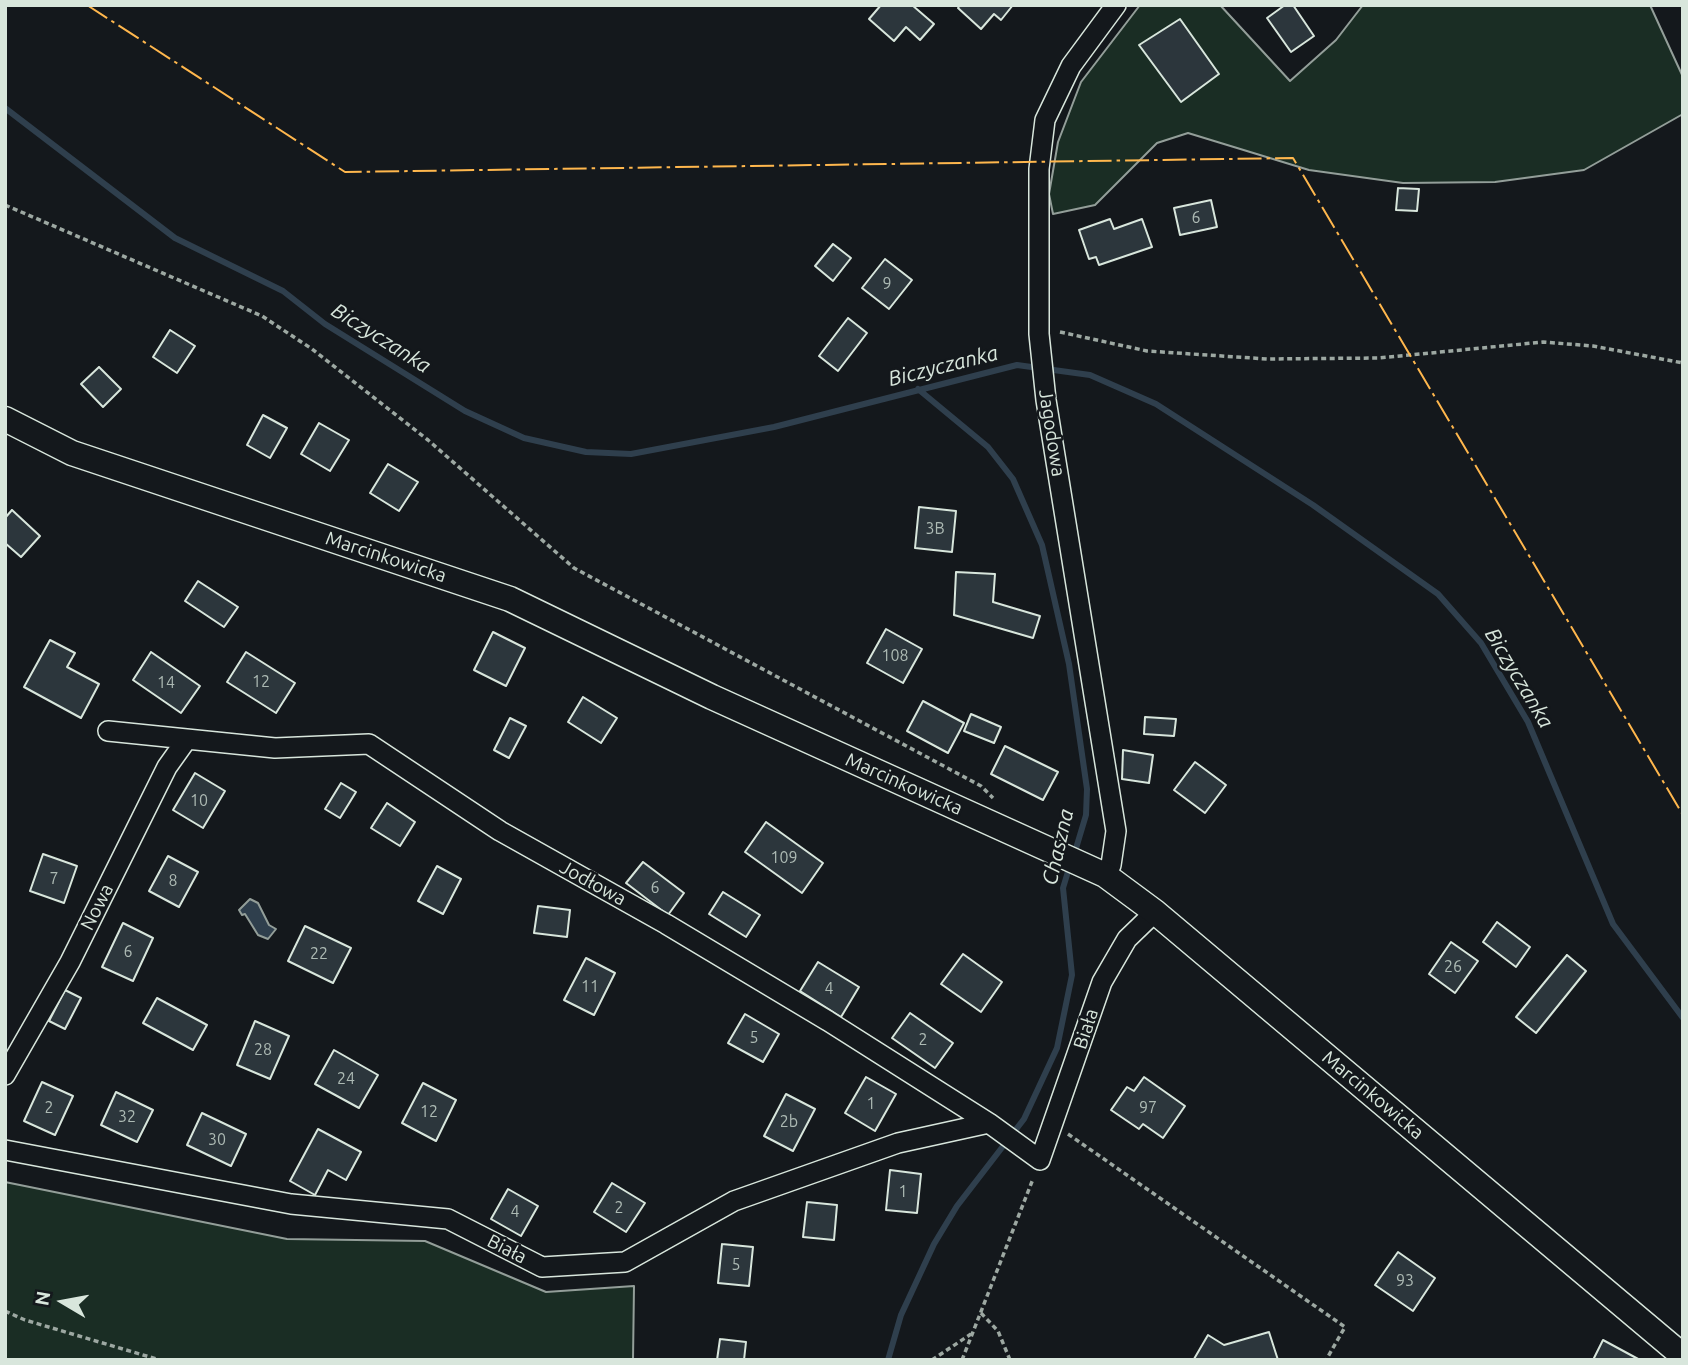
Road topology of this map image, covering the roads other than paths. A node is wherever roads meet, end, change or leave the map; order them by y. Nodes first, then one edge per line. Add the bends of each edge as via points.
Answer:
1 (1116, 5) edge
2 (5, 419) edge
3 (108, 731) dead end
4 (187, 739) junction
5 (1095, 870) junction
6 (1155, 912) junction
7 (5, 1075) edge
8 (997, 1128) junction
9 (5, 1150) edge
10 (1040, 1160) joint
11 (1683, 1356) edge

1 - 5 street, Jagodowa via 1070,66 1045,120 1039,169 1039,330 1046,400 1116,831 1111,865
2 - 5 street, Marcinkowicka via 72,453 510,599 712,697
3 - 4 street, Jodłowa
4 - 7 street, Nowa via 167,767 70,962
4 - 8 street, Jodłowa via 275,748 369,744 500,831 666,923
5 - 6 street, Marcinkowicka
6 - 10 street, Biała via 1127,939 1102,982
6 - 11 street, Marcinkowicka
8 - 9 street, Biała via 898,1143 734,1201 625,1262 542,1266 449,1219 291,1204
8 - 10 street, Jodłowa

